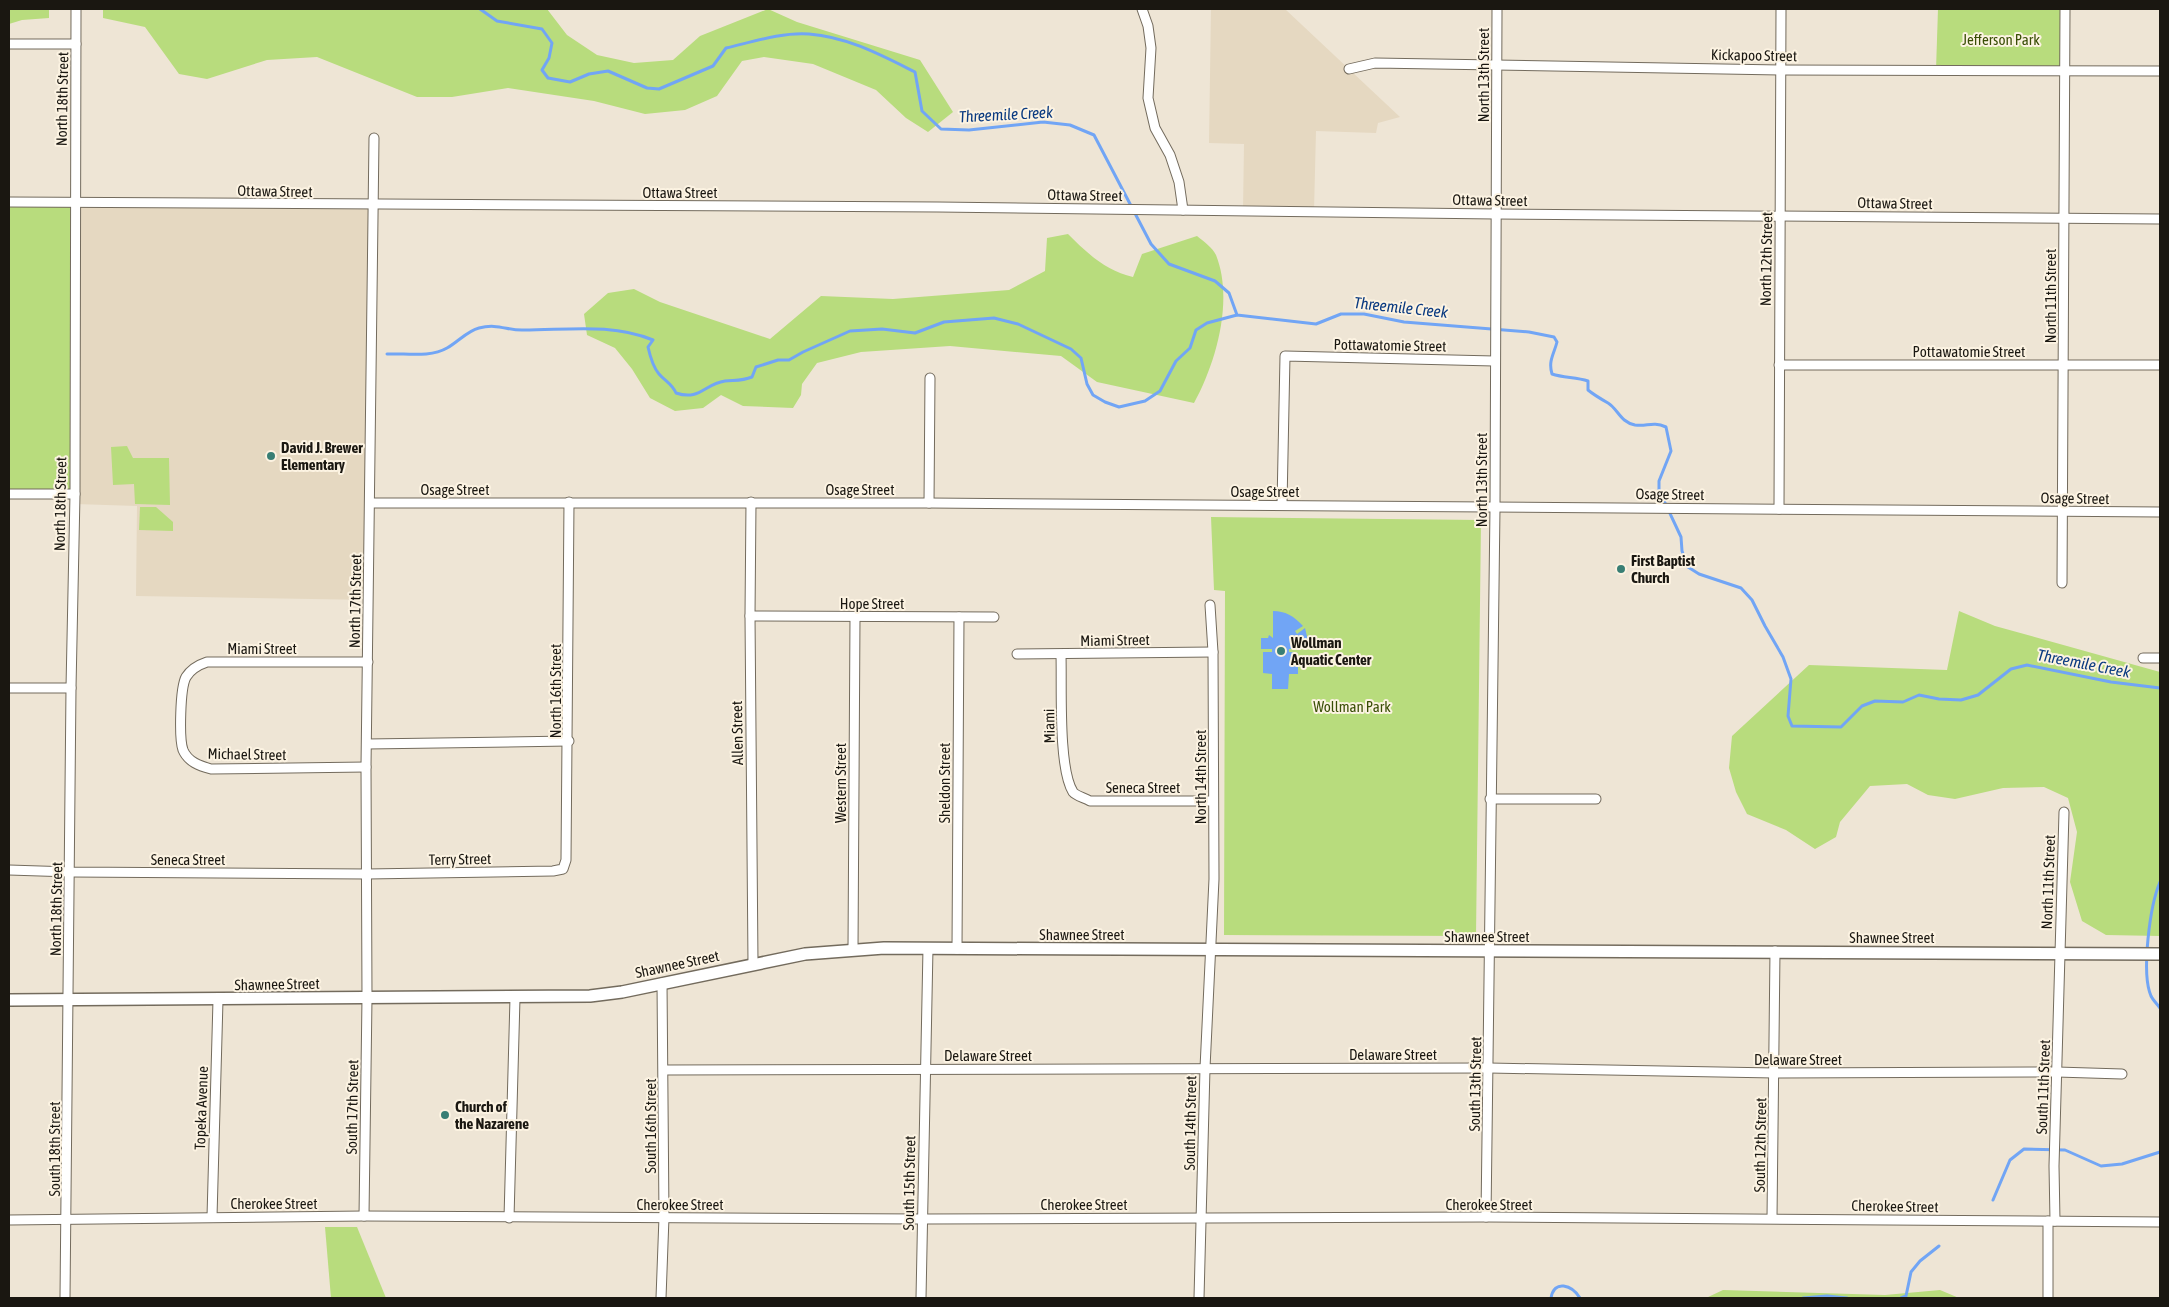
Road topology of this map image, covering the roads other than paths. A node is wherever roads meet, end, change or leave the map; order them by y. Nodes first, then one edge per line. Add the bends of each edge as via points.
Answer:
1 (76, 9) edge
2 (1142, 9) edge
3 (1497, 9) edge
4 (1781, 9) edge
5 (2065, 9) edge
6 (10, 44) dead end
7 (76, 44) junction
8 (1496, 66) junction
9 (1349, 69) dead end
10 (1781, 70) junction
11 (2065, 71) junction
12 (2160, 71) edge
13 (374, 138) dead end
14 (9, 202) edge
15 (74, 202) junction
16 (373, 205) junction
17 (1183, 210) junction
18 (1496, 214) junction
19 (1780, 215) junction
20 (2064, 218) junction
21 (2160, 219) edge
22 (1494, 361) junction
23 (2063, 364) junction
24 (1779, 365) junction
25 (2160, 365) edge
26 (930, 378) dead end
27 (9, 494) edge
28 (75, 494) junction
29 (569, 502) junction
30 (751, 502) junction
31 (370, 503) junction
32 (929, 503) junction
33 (1282, 504) junction
34 (1494, 508) junction
35 (1779, 509) junction
36 (2062, 511) junction
37 (2160, 512) edge
38 (2062, 583) dead end
39 (1210, 605) dead end
40 (750, 616) junction
41 (994, 616) dead end
42 (855, 617) junction
43 (959, 617) junction
44 (1213, 652) junction
45 (1017, 654) dead end
46 (1061, 655) junction
47 (2143, 658) dead end
48 (2160, 658) edge
49 (368, 662) junction
50 (9, 688) edge
51 (71, 688) junction
52 (182, 701) joint
53 (569, 741) junction
54 (367, 744) junction
55 (366, 768) junction
56 (1074, 794) joint
57 (1490, 799) junction
58 (1596, 799) dead end
59 (1213, 801) junction
60 (2064, 812) dead end
61 (9, 870) edge
62 (553, 871) joint
63 (70, 872) junction
64 (367, 874) junction
65 (928, 948) junction
66 (958, 949) junction
67 (1209, 949) junction
68 (853, 950) junction
69 (1490, 951) junction
70 (1775, 951) junction
71 (2059, 954) junction
72 (2158, 954) edge
73 (753, 963) junction
74 (662, 983) junction
75 (367, 998) junction
76 (516, 998) junction
77 (9, 1000) edge
78 (69, 1000) junction
79 (218, 1000) junction
80 (925, 1068) junction
81 (1205, 1068) junction
82 (1489, 1068) junction
83 (664, 1070) junction
84 (2057, 1072) junction
85 (1775, 1073) junction
86 (2122, 1074) dead end
87 (364, 1216) junction
88 (212, 1217) junction
89 (664, 1217) junction
90 (1201, 1217) junction
91 (1486, 1217) junction
92 (508, 1218) junction
93 (1772, 1218) junction
94 (9, 1220) edge
95 (67, 1220) junction
96 (922, 1220) junction
97 (2051, 1221) junction
98 (2160, 1222) edge
99 (65, 1298) edge
100 (661, 1298) edge
101 (921, 1298) edge
102 (1199, 1298) edge
103 (2048, 1298) edge

1 - 7 street, North 18th Street
2 - 17 street via 1151,48 1148,98 1155,128 1170,155 1179,182
3 - 8 street, North 13th Street
4 - 10 street, North 12th Street
5 - 11 street, North 11th Street
6 - 7 street
7 - 15 street, North 18th Street
8 - 9 street, Kickapoo Street via 1375,63
8 - 10 street, Kickapoo Street
8 - 18 street, North 13th Street
10 - 11 street, Kickapoo Street
10 - 19 street, North 12th Street
11 - 12 street, Kickapoo Street
11 - 20 street, North 11th Street
13 - 16 street, North 17th Street
14 - 15 street, Ottawa Street
15 - 16 street, Ottawa Street
15 - 28 street, North 18th Street
16 - 17 street, Ottawa Street
16 - 31 street, North 17th Street
17 - 18 street, Ottawa Street
18 - 19 street, Ottawa Street
18 - 22 street, North 13th Street
19 - 20 street, Ottawa Street
19 - 24 street, North 12th Street
20 - 21 street, Ottawa Street
20 - 23 street, North 11th Street
22 - 33 street, Pottawatomie Street via 1285,356
22 - 34 street, North 13th Street
23 - 24 street, Pottawatomie Street
23 - 25 street, Pottawatomie Street
23 - 36 street, North 11th Street
24 - 35 street, North 12th Street
26 - 32 street
27 - 28 street
28 - 51 street, North 18th Street
29 - 30 street, Osage Street
29 - 31 street, Osage Street
29 - 53 street, North 16th Street
30 - 32 street, Osage Street
30 - 40 street, Allen Street
31 - 49 street, North 17th Street
32 - 33 street, Osage Street
33 - 34 street, Osage Street
34 - 35 street, Osage Street
34 - 57 street, North 13th Street
35 - 36 street, Osage Street
36 - 37 street, Osage Street
36 - 38 street, North 11th Street
39 - 44 street, North 14th Street
40 - 42 street, Hope Street
40 - 73 street, Allen Street
41 - 43 street, Hope Street
42 - 43 street, Hope Street
42 - 68 street, Western Street
43 - 66 street, Sheldon Street
44 - 46 street, Miami Street
44 - 59 street, North 14th Street
45 - 46 street, Miami Street
46 - 56 street, Miami via 1064,763
47 - 48 street
49 - 52 street, Miami Street via 208,662 191,670 182,688
49 - 54 street, North 17th Street
50 - 51 street
51 - 63 street, North 18th Street
52 - 55 street, Michael Street via 184,751 198,766 211,769
53 - 54 street
53 - 62 street, North 16th Street via 566,860 563,869
54 - 55 street, North 17th Street
55 - 64 street, North 17th Street
56 - 59 street, Seneca Street via 1090,801
57 - 58 street
57 - 69 street, North 13th Street
59 - 67 street, North 14th Street via 1214,879
60 - 71 street, North 11th Street
61 - 63 street, Seneca Street
62 - 64 street, Terry Street
63 - 64 street, Seneca Street
63 - 78 street, North 18th Street
64 - 75 street, North 17th Street
65 - 66 street, Shawnee Street
65 - 68 street, Shawnee Street
65 - 80 street, South 15th Street
66 - 67 street, Shawnee Street
67 - 69 street, Shawnee Street
67 - 81 street, South 14th Street
68 - 73 street, Shawnee Street
69 - 70 street, Shawnee Street
69 - 82 street, South 13th Street
70 - 71 street, Shawnee Street
70 - 85 street, South 12th Street
71 - 72 street, Shawnee Street
71 - 84 street, South 11th Street
73 - 74 street, Shawnee Street
74 - 76 street, Shawnee Street via 590,996
74 - 83 street, South 16th Street
75 - 76 street, Shawnee Street
75 - 79 street, Shawnee Street
75 - 87 street, South 17th Street
76 - 92 street
77 - 78 street, Shawnee Street
78 - 79 street, Shawnee Street
78 - 95 street, South 18th Street
79 - 88 street, Topeka Avenue
80 - 81 street, Delaware Street
80 - 83 street, Delaware Street
80 - 96 street, South 15th Street
81 - 82 street, Delaware Street
81 - 90 street, South 14th Street
82 - 85 street, Delaware Street
82 - 91 street, South 13th Street
83 - 89 street, South 16th Street
84 - 85 street, Delaware Street
84 - 86 street, Delaware Street
84 - 97 street, South 11th Street
85 - 93 street, South 12th Street
87 - 88 street, Cherokee Street
87 - 92 street, Cherokee Street
88 - 95 street, Cherokee Street
89 - 92 street, Cherokee Street
89 - 96 street, Cherokee Street
89 - 100 street, South 16th Street
90 - 91 street, Cherokee Street
90 - 96 street, Cherokee Street
90 - 102 street, South 14th Street
91 - 93 street, Cherokee Street
93 - 97 street, Cherokee Street
94 - 95 street, Cherokee Street
95 - 99 street, South 18th Street
96 - 101 street, South 15th Street
97 - 98 street, Cherokee Street
97 - 103 street, South 11th Street

